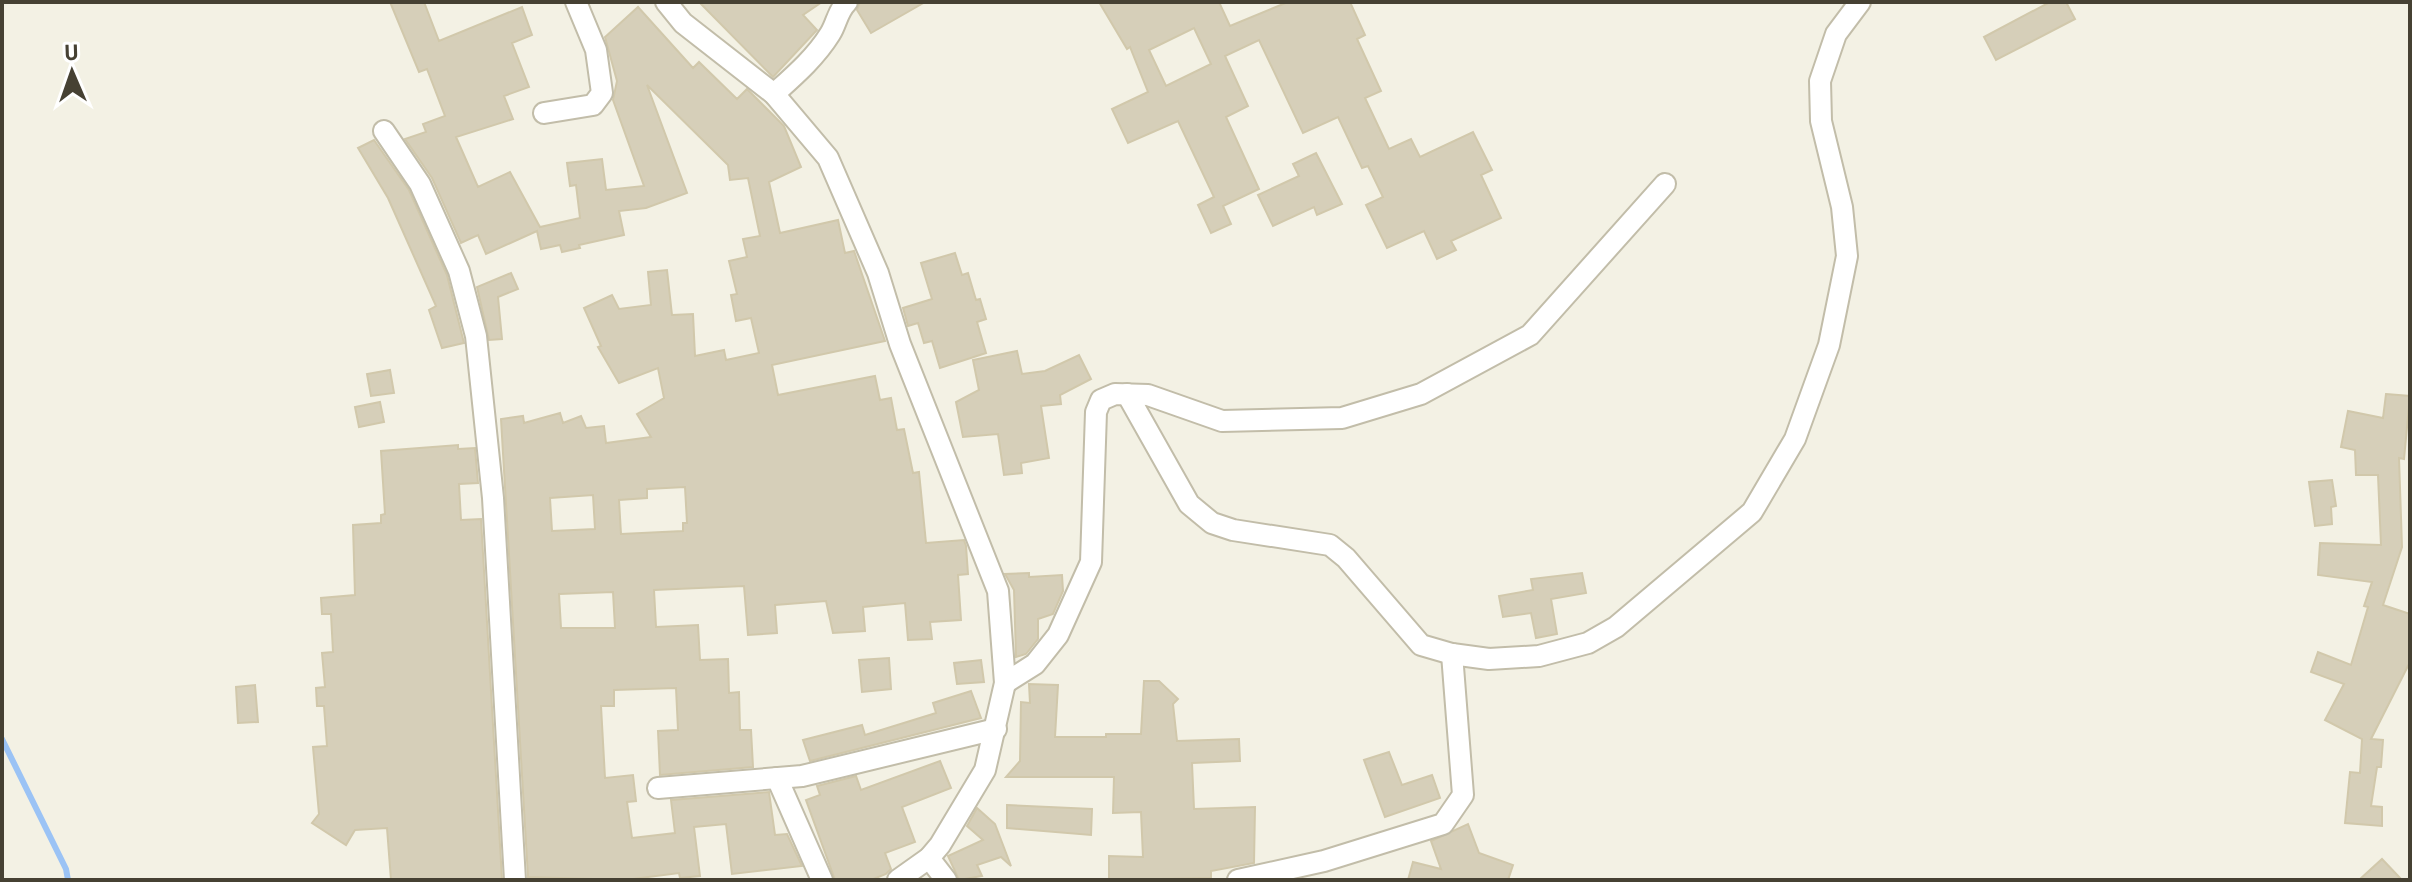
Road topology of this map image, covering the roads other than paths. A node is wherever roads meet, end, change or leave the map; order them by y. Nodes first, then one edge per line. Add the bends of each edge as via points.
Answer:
1 (576, 2) edge
2 (666, 2) edge
3 (847, 2) edge
4 (1860, 2) edge
5 (774, 94) junction
6 (544, 113) dead end
7 (384, 131) dead end
8 (1665, 184) dead end
9 (1127, 394) junction
10 (1452, 654) junction
11 (1005, 683) junction
12 (996, 729) junction
13 (777, 778) junction
14 (658, 788) dead end
15 (929, 858) junction
16 (515, 880) edge
17 (822, 880) edge
18 (898, 880) edge
19 (946, 880) edge
20 (1238, 880) edge

1 - 6 street via 596,50 602,93 593,105
2 - 5 street via 683,23
3 - 5 street via 809,61
4 - 10 street via 1836,34 1820,81 1821,121 1842,207 1847,256 1841,297 1795,439 1775,479 1752,512 1616,627 1588,643 1539,656 1489,659
5 - 11 street via 828,158 878,273 900,344 998,591
7 - 16 street via 420,184 459,271 476,336 496,538
8 - 9 street via 1530,335 1421,394 1342,418 1222,421 1148,395
9 - 10 street via 1189,504 1212,523 1330,545 1421,645
9 - 11 street via 1101,400 1096,412 1091,562 1058,635 1035,664
10 - 20 street via 1463,795 1443,824 1324,861
11 - 12 street
12 - 13 street via 845,767
12 - 15 street via 985,770
13 - 14 street
13 - 17 street
15 - 18 street
15 - 19 street

